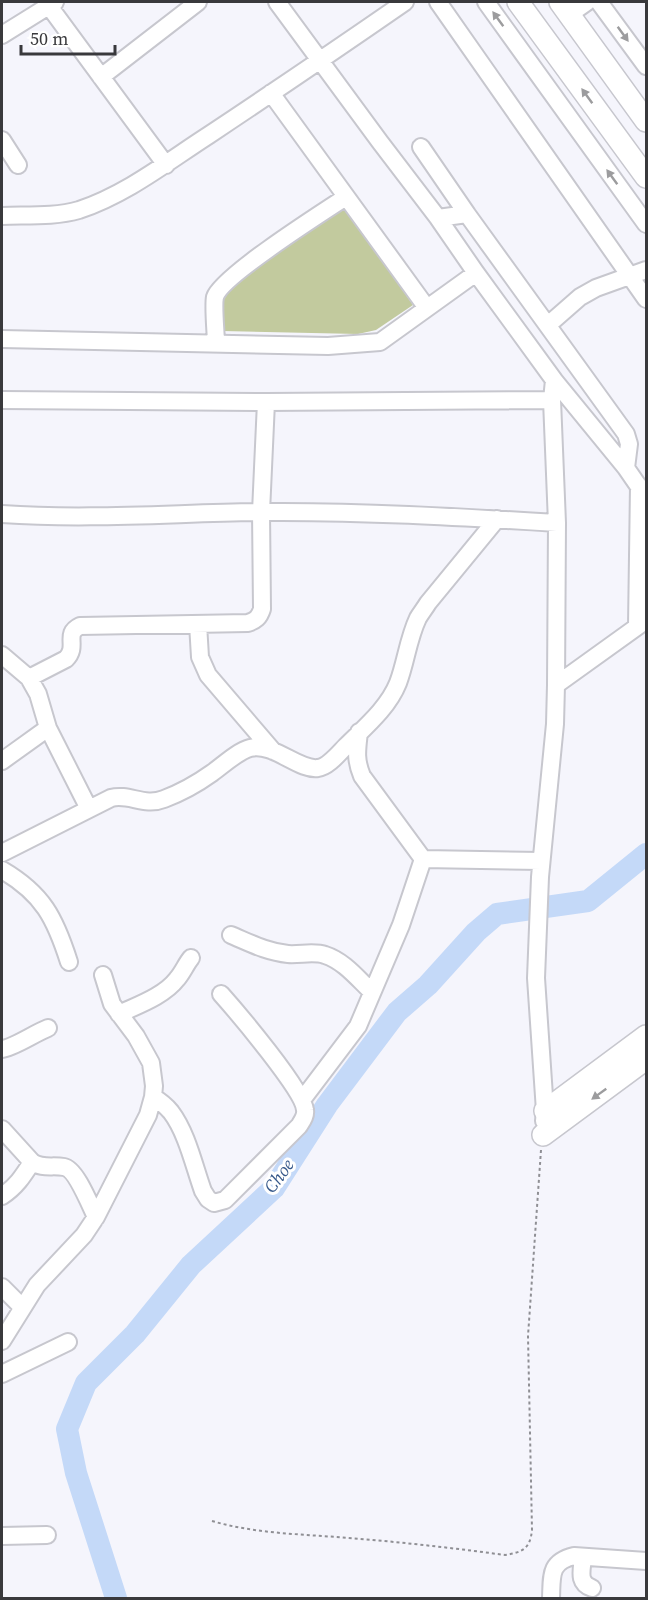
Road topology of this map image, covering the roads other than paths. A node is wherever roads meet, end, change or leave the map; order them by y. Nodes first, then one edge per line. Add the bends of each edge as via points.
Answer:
1 (196, 2) edge
2 (277, 2) edge
3 (405, 2) edge
4 (438, 2) edge
5 (486, 2) edge
6 (518, 2) edge
7 (587, 2) edge
8 (599, 2) edge
9 (52, 4) edge
10 (565, 8) edge
11 (2, 35) edge
12 (321, 61) junction
13 (646, 66) edge
14 (101, 77) junction
15 (271, 93) junction
16 (646, 121) edge
17 (2, 140) edge
18 (421, 147) dead end
19 (18, 165) dead end
20 (166, 165) junction
21 (646, 177) edge
22 (346, 197) junction
23 (467, 213) junction
24 (2, 216) edge
25 (438, 218) junction
26 (646, 224) edge
27 (646, 270) edge
28 (476, 273) junction
29 (630, 276) junction
30 (646, 299) edge
31 (427, 308) junction
32 (548, 325) junction
33 (2, 339) edge
34 (216, 344) junction
35 (554, 380) junction
36 (2, 400) edge
37 (552, 400) junction
38 (266, 402) junction
39 (626, 468) junction
40 (643, 492) edge
41 (261, 512) junction
42 (2, 514) edge
43 (497, 519) junction
44 (557, 523) junction
45 (642, 623) edge
46 (198, 624) junction
47 (2, 655) edge
48 (29, 678) junction
49 (556, 685) junction
50 (48, 728) junction
51 (359, 732) junction
52 (273, 751) junction
53 (2, 761) edge
54 (89, 809) junction
55 (2, 853) edge
56 (423, 859) junction
57 (541, 869) junction
58 (2, 870) edge
59 (231, 935) dead end
60 (191, 958) dead end
61 (69, 962) dead end
62 (103, 975) dead end
63 (372, 992) junction
64 (221, 994) dead end
65 (119, 1014) junction
66 (48, 1028) dead end
67 (646, 1036) edge
68 (2, 1049) edge
69 (646, 1059) edge
70 (153, 1097) junction
71 (302, 1100) junction
72 (545, 1111) junction
73 (2, 1129) edge
74 (543, 1135) joint
75 (32, 1162) junction
76 (2, 1196) edge
77 (96, 1217) junction
78 (2, 1287) edge
79 (22, 1307) junction
80 (2, 1341) edge
81 (68, 1342) dead end
82 (2, 1374) edge
83 (46, 1535) dead end
84 (2, 1536) edge
85 (583, 1557) junction
86 (646, 1562) edge
87 (592, 1588) dead end
88 (551, 1599) edge

1 - 14 street
2 - 12 street
3 - 12 street
4 - 29 street
26 -> 5 street
21 -> 6 main road
7 - 10 street
8 -> 13 street
9 - 11 street
9 - 14 street
10 - 16 main road
12 - 15 street
12 - 25 street
14 - 20 street
15 - 20 street
15 - 22 street
17 - 19 street
18 - 23 street
20 - 24 street via 105,200 76,211
22 - 31 street
22 - 34 street via 225,283 215,297
23 - 25 street
23 - 32 street
25 - 28 street
27 - 29 street
28 - 31 street
28 - 35 street
29 - 30 street
29 - 32 street via 580,297
31 - 34 street via 380,342 328,346
32 - 39 street via 626,434
33 - 34 street
35 - 37 street
35 - 39 street
36 - 38 street
37 - 38 street
37 - 44 street
38 - 41 street
39 - 40 street
40 - 45 street
41 - 42 street
41 - 43 street
41 - 46 street via 260,616 248,623
43 - 44 street
43 - 51 street via 418,617 392,696
44 - 49 street
45 - 49 street
46 - 48 street via 80,626 72,632 70,655
46 - 52 street via 200,657 208,675
47 - 48 street
48 - 50 street
49 - 57 street
50 - 53 street
50 - 54 street
51 - 52 street via 320,768 310,768
51 - 56 street via 356,753 362,776
52 - 54 street via 247,748 209,775 158,801 118,796
54 - 55 street
56 - 57 street
56 - 63 street via 401,925
57 - 72 street via 536,978
58 - 61 street via 46,907
59 - 63 street via 270,951 323,954 341,963
60 - 65 street via 166,989
62 - 65 street
63 - 71 street via 358,1026
64 - 71 street
65 - 70 street via 150,1063
66 - 68 street
67 - 72 main road
69 -> 74 main road
70 - 71 street via 172,1113 203,1191 214,1203 225,1200 299,1126 306,1109
70 - 77 street via 148,1115
72 - 74 street
73 - 75 street
75 - 76 street via 21,1180
75 - 77 street via 38,1166 66,1167 73,1172
77 - 79 street
78 - 79 street
79 - 80 street
81 - 82 street
83 - 84 street
85 - 86 street
85 - 87 street via 581,1580
85 - 88 street via 563,1559 555,1566

